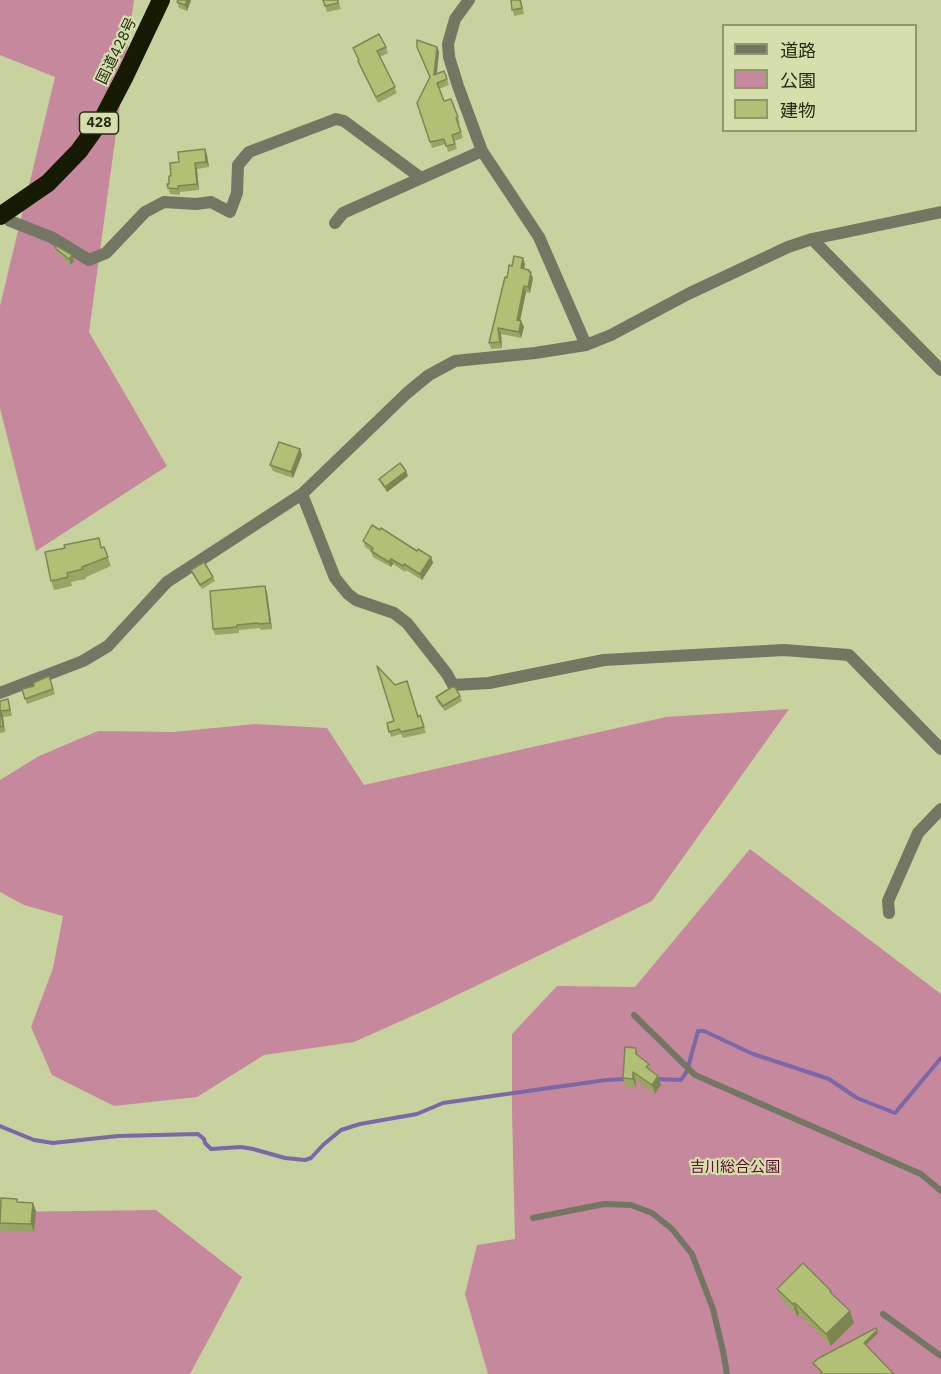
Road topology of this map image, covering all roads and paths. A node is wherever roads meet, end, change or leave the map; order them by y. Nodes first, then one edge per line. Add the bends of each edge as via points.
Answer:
1 (161, 0) edge
2 (469, 0) edge
3 (482, 151) junction
4 (421, 178) junction
5 (941, 212) edge
6 (2, 214) edge
7 (335, 223) dead end
8 (812, 239) junction
9 (586, 345) junction
10 (941, 370) edge
11 (302, 494) junction
12 (0, 693) edge
13 (941, 749) edge
14 (941, 809) edge
15 (889, 913) dead end
16 (634, 1015) dead end
17 (941, 1191) edge
18 (533, 1218) dead end
19 (883, 1314) dead end
20 (941, 1356) edge
21 (727, 1374) edge

1 - 6 highway, 国道428号 / 428 via 104,116 79,151 48,183
2 - 3 street via 455,19 448,44 449,57
3 - 4 street
3 - 9 street via 539,237
4 - 6 street via 336,119 249,152 238,165 237,193 230,212 211,202 164,202 145,212 106,253 89,260
4 - 7 street via 343,213
5 - 8 street
8 - 9 street
8 - 10 street
9 - 11 street via 455,361 407,393
11 - 12 street via 167,582 108,646 83,661
11 - 13 street via 335,578 357,600 407,623 453,685 489,683 604,660 784,650 849,655
14 - 15 street via 918,833 888,901
16 - 17 lane via 695,1075 921,1174
18 - 21 lane via 604,1204 631,1205 652,1212 692,1254 713,1309
19 - 20 lane

